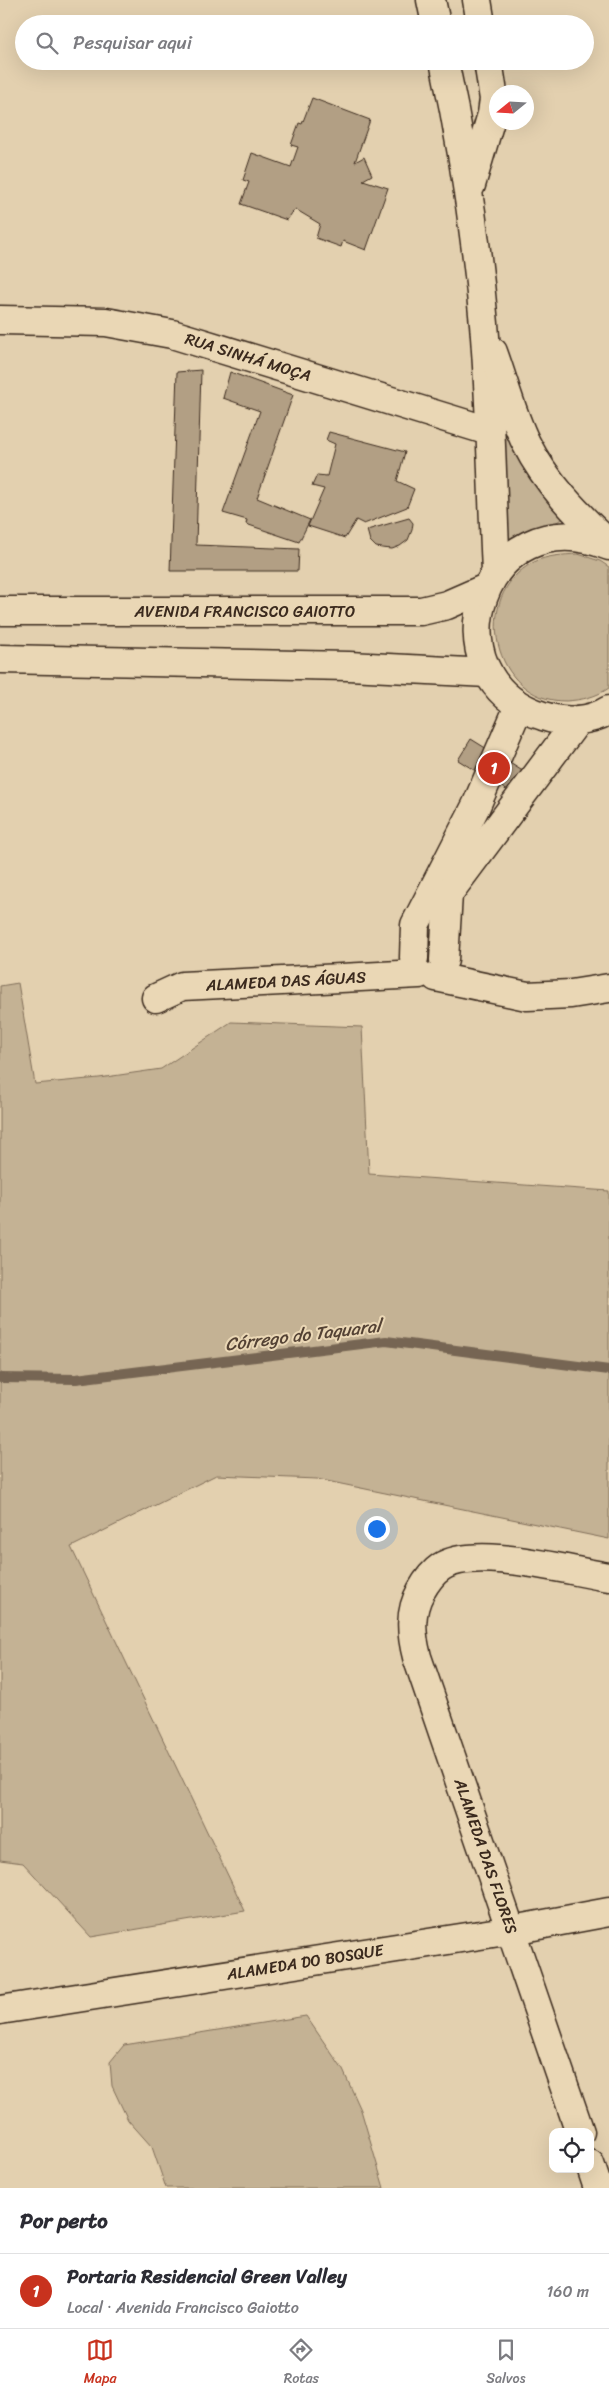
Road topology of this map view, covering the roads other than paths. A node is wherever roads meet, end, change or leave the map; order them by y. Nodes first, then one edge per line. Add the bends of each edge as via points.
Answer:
1 (431, 0) edge
2 (476, 0) edge
3 (434, 15) edge
4 (479, 15) edge
5 (446, 70) edge
6 (489, 70) edge
7 (469, 194) junction
8 (0, 320) edge
9 (484, 325) junction
10 (489, 431) junction
11 (609, 545) edge
12 (491, 580) junction
13 (0, 612) edge
14 (0, 659) edge
15 (488, 673) junction
16 (519, 706) junction
17 (609, 710) edge
18 (578, 720) junction
19 (428, 967) junction
20 (609, 988) edge
21 (156, 998) dead end
22 (609, 1578) edge
23 (609, 1912) edge
24 (512, 1930) junction
25 (0, 2010) edge
26 (579, 2128) edge
27 (593, 2173) edge
28 (598, 2188) edge

1 - 3 street
2 - 4 street
5 - 7 street
6 - 7 street via 494,99 492,114
7 - 9 street
8 - 10 street, RUA SINHÁ MOÇA via 106,322 172,334
9 - 10 street
9 - 11 street via 525,442 544,474 573,510
10 - 12 street
11 - 12 street via 590,538 564,536 539,541 516,552
12 - 13 street, AVENIDA FRANCISCO GAIOTTO via 447,605 421,611
12 - 15 street via 479,609 477,630 480,652
14 - 15 street via 349,666
15 - 16 street
16 - 18 street via 550,718
16 - 19 street via 476,806 415,924
17 - 18 street
18 - 19 street via 448,894
19 - 20 street, ALAMEDA DAS ÁGUAS via 527,996
19 - 21 street, ALAMEDA DAS ÁGUAS via 182,986
22 - 24 street, ALAMEDA DAS FLORES via 494,1558 456,1561 441,1567 428,1580 418,1597 412,1618 417,1657
23 - 24 street, ALAMEDA DO BOSQUE
24 - 25 street, ALAMEDA DO BOSQUE
24 - 26 street, ALAMEDA DAS FLORES
27 - 28 street

